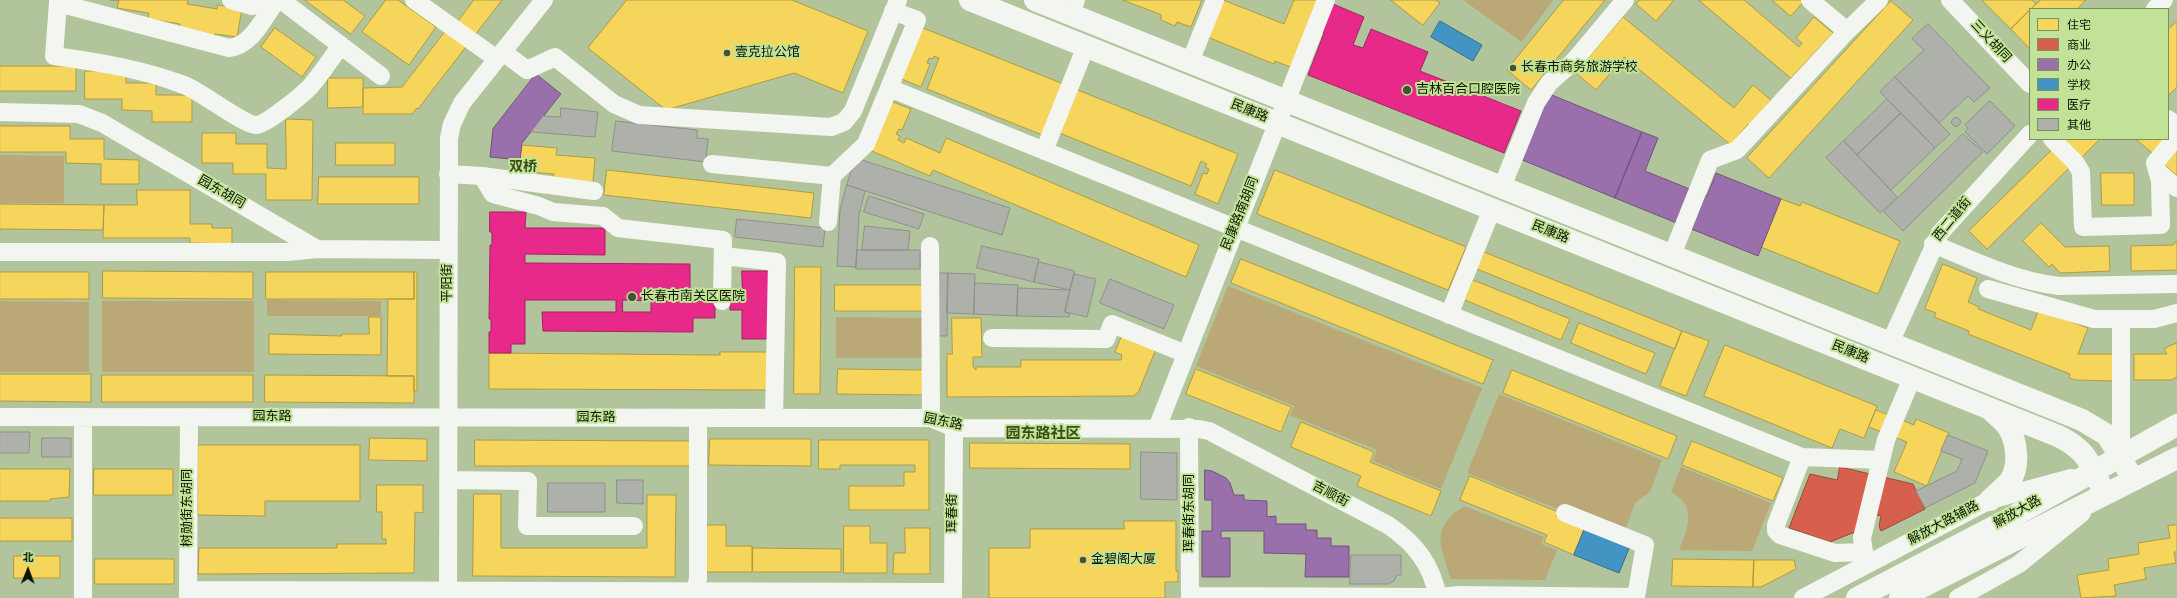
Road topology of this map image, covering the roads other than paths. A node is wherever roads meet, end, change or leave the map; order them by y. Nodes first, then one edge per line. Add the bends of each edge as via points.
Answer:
1 (231, 0) edge
2 (257, 0) edge
3 (277, 0) edge
4 (281, 0) edge
5 (414, 0) edge
6 (544, 0) edge
7 (970, 0) edge
8 (1035, 0) edge
9 (1215, 0) edge
10 (1326, 0) edge
11 (1625, 0) edge
12 (1810, 0) edge
13 (1878, 0) edge
14 (1950, 0) edge
15 (2164, 0) edge
16 (58, 1) edge
17 (895, 5) edge
18 (1073, 7) edge
19 (2155, 8) edge
20 (1847, 31) junction
21 (341, 45) junction
22 (1086, 46) junction
23 (500, 56) junction
24 (1190, 62) junction
25 (382, 76) dead end
26 (2029, 83) edge
27 (889, 88) junction
28 (1286, 101) junction
29 (0, 112) edge
30 (1277, 123) junction
31 (2174, 123) edge
32 (2169, 134) edge
33 (2029, 135) edge
34 (2053, 140) edge
35 (2166, 140) edge
36 (1044, 151) junction
37 (712, 164) dead end
38 (2158, 172) junction
39 (448, 174) junction
40 (482, 176) junction
41 (832, 176) junction
42 (1502, 187) junction
43 (2177, 188) edge
44 (594, 191) dead end
45 (1492, 209) junction
46 (828, 222) dead end
47 (1235, 229) junction
48 (1933, 244) junction
49 (930, 246) dead end
50 (317, 249) junction
51 (448, 250) junction
52 (0, 252) edge
53 (1672, 255) junction
54 (723, 256) junction
55 (2177, 284) edge
56 (1988, 289) dead end
57 (722, 301) dead end
58 (2177, 313) edge
59 (1450, 316) junction
60 (2121, 319) junction
61 (992, 338) dead end
62 (1890, 343) junction
63 (1186, 354) junction
64 (1912, 378) junction
65 (1990, 409) junction
66 (0, 416) edge
67 (83, 417) junction
68 (189, 417) junction
69 (448, 417) junction
70 (698, 418) junction
71 (774, 418) junction
72 (931, 418) junction
73 (2177, 425) edge
74 (1189, 427) junction
75 (954, 428) junction
76 (1157, 428) junction
77 (2121, 456) junction
78 (1802, 458) junction
79 (2177, 458) edge
80 (1881, 460) junction
81 (2093, 471) junction
82 (2133, 479) junction
83 (448, 480) junction
84 (2105, 494) junction
85 (1990, 500) junction
86 (1565, 513) dead end
87 (634, 526) dead end
88 (1867, 557) junction
89 (188, 594) edge
90 (448, 594) edge
91 (695, 594) edge
92 (953, 595) edge
93 (1190, 597) edge
94 (83, 598) edge
95 (1438, 598) edge
96 (1803, 598) edge
97 (1857, 598) edge
98 (1900, 598) edge
99 (1958, 598) edge

1 - 2 street via 252,6
3 - 16 street via 247,42 238,48 229,48
4 - 21 street
5 - 23 street
6 - 23 street, 平阳街
7 - 22 main road, 民康路
8 - 18 main road, 民康路
9 - 24 street
10 - 28 street, 民康路南胡同
11 - 42 street via 1574,61 1550,83 1536,103
12 - 20 street
13 - 20 street
14 - 26 street, 三义胡同
15 - 19 street
16 - 21 street via 54,56 123,66 184,85 200,92 247,123 257,125 269,120 310,87
17 - 23 street via 853,111 844,122 831,127 639,115 614,104 554,57 527,70
17 - 27 street via 917,20
18 - 24 main road, 民康路
20 - 53 street via 1737,150 1710,160
21 - 25 street
22 - 30 main road, 民康路
22 - 36 street
23 - 39 street, 平阳街 via 456,113 449,138
24 - 28 main road, 民康路
27 - 36 street
27 - 41 street via 866,144
28 - 30 street, 民康路南胡同
28 - 42 main road, 民康路
29 - 50 street, 园东胡同 via 79,114 95,120
30 - 45 main road, 民康路
30 - 47 street, 民康路南胡同
31 - 32 street
33 - 48 street, 西二道街 via 1951,219
34 - 38 street via 2075,162 2081,172 2083,227 2161,225
35 - 38 street via 2156,163
36 - 47 street
37 - 41 street
38 - 43 street
39 - 40 street
39 - 51 street, 平阳街
40 - 44 street
40 - 54 street via 493,194 553,212 602,216 618,228 723,240
41 - 46 street
42 - 53 main road, 民康路
45 - 59 street
45 - 64 main road, 民康路
47 - 59 street
47 - 63 street, 民康路南胡同
48 - 55 street via 2005,274 2042,284
48 - 62 street, 西二道街
49 - 72 street
50 - 51 street, 园东胡同
50 - 52 street via 288,252
51 - 69 street, 平阳街
53 - 62 main road, 民康路
54 - 57 street
54 - 71 street via 777,262
56 - 60 street via 2094,319
58 - 60 street via 2154,319
59 - 78 street
60 - 77 street
61 - 63 street via 1106,338 1112,324
62 - 77 main road, 民康路 via 2088,423 2107,435
63 - 76 street, 民康路南胡同
64 - 65 main road, 民康路
64 - 80 street via 1886,440
65 - 81 main road, 民康路 via 2070,442 2084,453
65 - 85 main road via 2012,434 2016,461 2010,481
66 - 67 street, 园东路
67 - 68 street, 园东路
67 - 94 street
68 - 69 street, 园东路
68 - 89 street, 树勋街东胡同
69 - 70 street, 园东路
69 - 83 street, 平阳街
70 - 71 street, 园东路
70 - 91 street via 698,578
71 - 72 street, 园东路
72 - 75 street, 园东路
73 - 77 main road, 解放大路
74 - 76 street, 园东路
74 - 93 street, 珲春街东胡同
74 - 95 street, 吉顺街 via 1209,431 1388,525 1412,544 1426,560
75 - 76 street, 园东路
75 - 92 street, 珲春街
77 - 81 main road, 解放大路
77 - 82 main road, 民康路
78 - 80 street
78 - 88 street via 1776,525 1776,531 1780,535 1835,553
79 - 82 main road, 解放大路
80 - 88 street via 1862,538
81 - 84 main road, 民康路
81 - 85 street, 解放大路辅路
81 - 97 main road, 解放大路
82 - 84 main road, 解放大路
83 - 87 street via 528,481 527,526
83 - 90 street, 平阳街
84 - 98 main road, 解放大路
84 - 99 street via 2019,564
85 - 88 street, 解放大路辅路
86 - 95 street via 1645,545 1636,597 1459,595
88 - 96 street, 解放大路辅路
89 - 90 street
90 - 91 street
91 - 92 street
93 - 95 street

